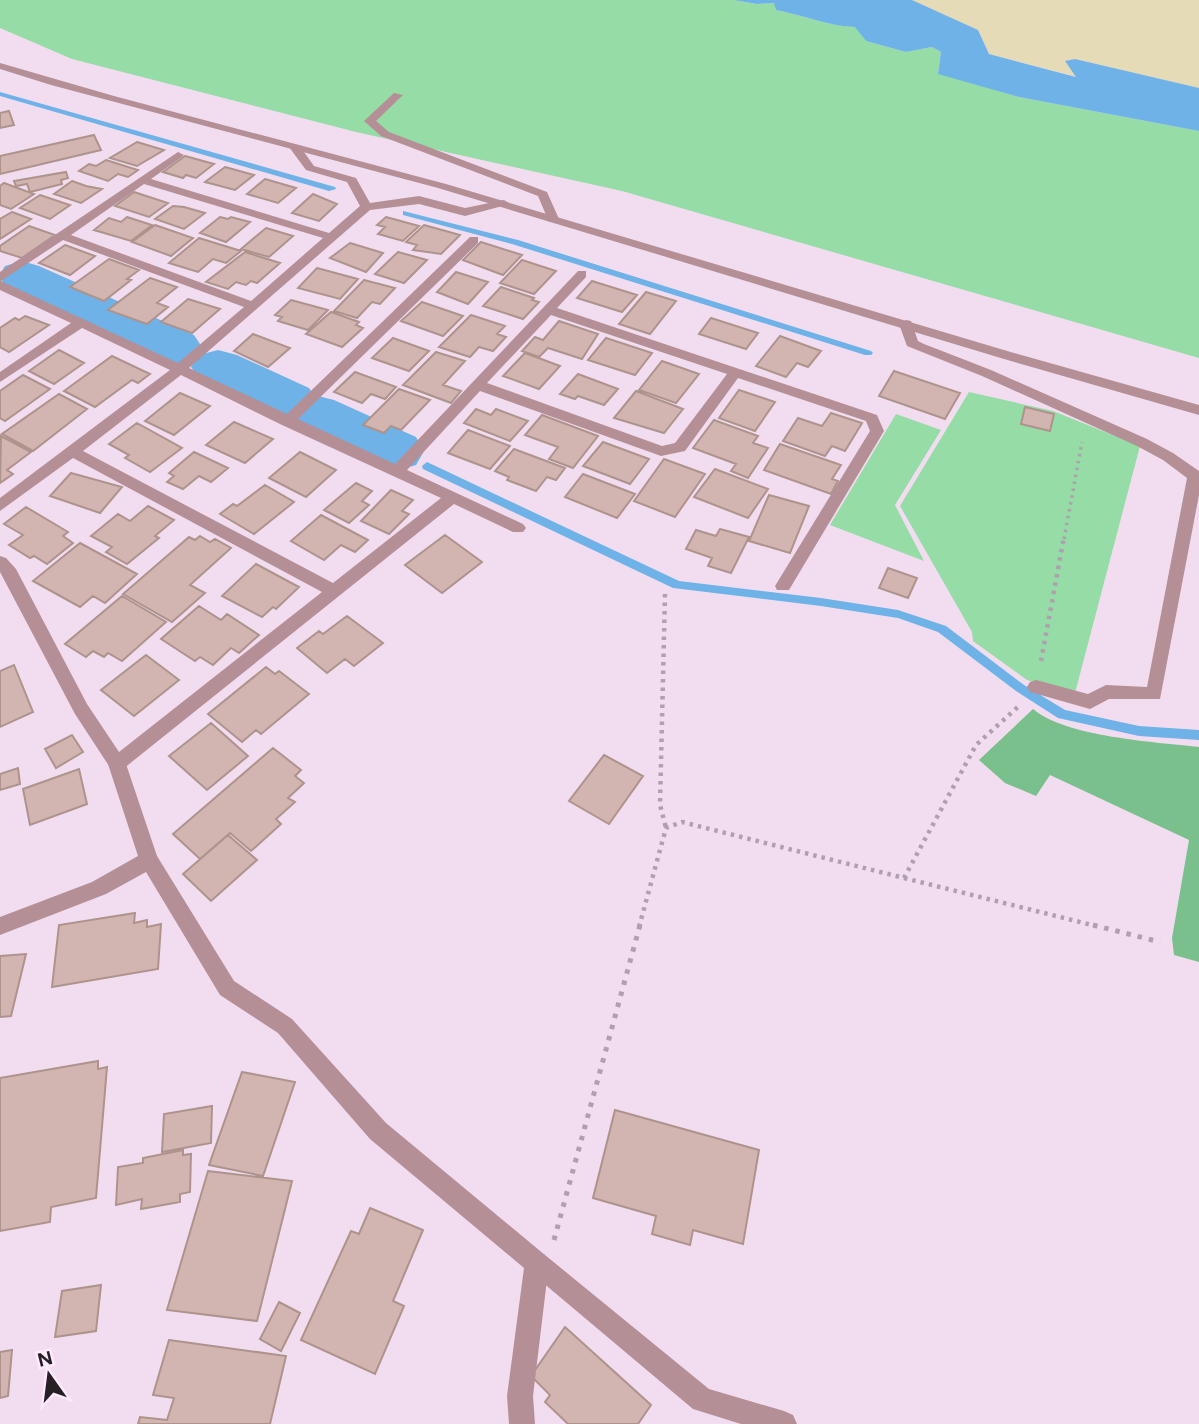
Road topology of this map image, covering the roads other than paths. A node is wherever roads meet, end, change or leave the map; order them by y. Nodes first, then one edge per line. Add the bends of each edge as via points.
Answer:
1 (0, 66) edge
2 (398, 95) dead end
3 (295, 147) junction
4 (178, 155) dead end
5 (143, 180) junction
6 (503, 204) junction
7 (366, 207) junction
8 (553, 219) junction
9 (63, 236) junction
10 (331, 237) junction
11 (474, 240) dead end
12 (582, 274) dead end
13 (0, 278) edge
14 (0, 285) edge
15 (253, 306) junction
16 (549, 310) junction
17 (79, 324) junction
18 (906, 324) junction
19 (178, 371) junction
20 (736, 373) junction
21 (0, 378) edge
22 (480, 385) junction
23 (1199, 410) edge
24 (287, 422) junction
25 (74, 452) junction
26 (396, 472) junction
27 (452, 498) junction
28 (0, 506) edge
29 (518, 528) dead end
30 (0, 562) edge
31 (783, 586) dead end
32 (336, 592) junction
33 (1036, 687) road end
34 (117, 764) junction
35 (149, 860) junction
36 (0, 926) edge
37 (537, 1263) junction
38 (522, 1424) edge
39 (784, 1424) edge

1 - 3 street
2 - 8 street via 369,121 385,134 543,194
3 - 6 street
3 - 7 street via 310,168 352,180
4 - 5 street
5 - 9 street
5 - 10 street
6 - 7 street via 465,212 419,200
6 - 8 street
7 - 10 street
8 - 18 street
9 - 13 street
9 - 15 street
10 - 15 street
11 - 24 street
12 - 16 street
14 - 17 street
15 - 19 street
16 - 20 street
16 - 22 street
17 - 19 street
17 - 21 street
18 - 23 street
18 - 33 street via 912,343 934,355 971,366 1145,442 1195,476 1154,694 1106,692 1090,702
19 - 24 street
19 - 25 street
20 - 22 street via 680,447 661,451
20 - 31 street via 872,418 877,431
22 - 26 street
24 - 26 street
25 - 28 street
25 - 32 street
26 - 27 street
27 - 29 street
27 - 32 street
30 - 34 street via 81,709
32 - 34 street
34 - 35 street
35 - 36 street via 99,888
35 - 37 street via 227,988 285,1026 379,1131
37 - 38 street via 520,1396
37 - 39 street via 702,1400

